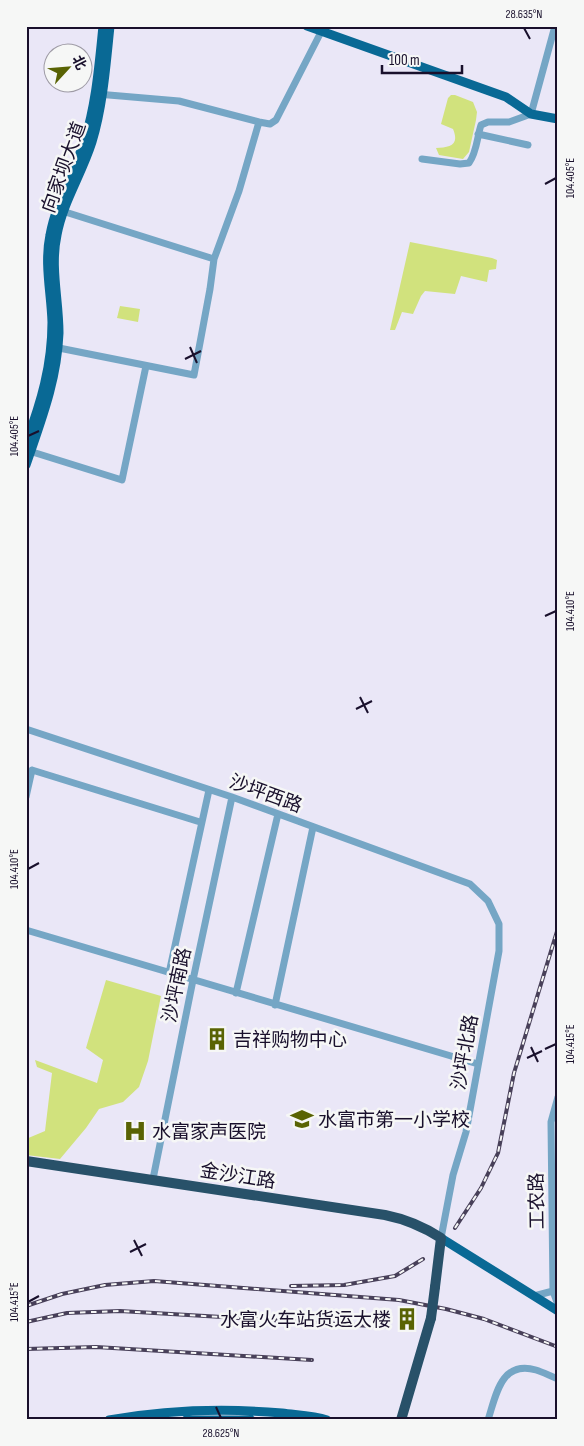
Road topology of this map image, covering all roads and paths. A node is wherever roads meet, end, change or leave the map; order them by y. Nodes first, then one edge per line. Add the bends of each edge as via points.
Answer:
1 (103, 26) edge
2 (110, 26) edge
3 (307, 26) edge
4 (555, 26) edge
5 (321, 32) junction
6 (98, 94) junction
7 (531, 114) junction
8 (558, 119) edge
9 (259, 122) junction
10 (478, 134) junction
11 (528, 145) dead end
12 (422, 160) dead end
13 (60, 211) junction
14 (214, 259) junction
15 (54, 347) junction
16 (146, 366) junction
17 (28, 448) edge
18 (26, 465) edge
19 (26, 729) edge
20 (209, 790) junction
21 (26, 797) edge
22 (232, 798) junction
23 (278, 814) junction
24 (200, 822) dead end
25 (313, 827) junction
26 (488, 901) joint
27 (26, 930) edge
28 (170, 973) junction
29 (193, 980) junction
30 (236, 993) junction
31 (275, 1004) junction
32 (478, 1064) junction
33 (558, 1097) edge
34 (26, 1161) edge
35 (555, 1169) edge
36 (153, 1179) junction
37 (441, 1238) junction
38 (553, 1291) junction
39 (534, 1296) junction
40 (558, 1305) edge
41 (558, 1311) edge
42 (558, 1379) edge
43 (109, 1420) edge
44 (186, 1420) edge
45 (251, 1420) edge
46 (327, 1420) edge
47 (401, 1420) edge
48 (488, 1420) edge

1 - 6 main road, 向家坝大道
2 - 6 main road, 向家坝大道
3 - 5 main road
4 - 7 street
5 - 7 main road via 506,97
5 - 9 street via 276,120 270,124
6 - 9 street via 179,101
6 - 13 main road, 向家坝大道 via 93,140
7 - 8 main road
7 - 10 street via 509,122 488,122 481,125
9 - 14 street
10 - 11 street
10 - 12 street via 474,157 469,163
13 - 14 street
13 - 15 main road, 向家坝大道 via 54,252 59,320
14 - 16 street via 194,375
15 - 16 street
15 - 17 main road, 向家坝大道 via 55,372 50,396
16 - 17 street via 122,480
17 - 18 main road, 向家坝大道
19 - 20 street, 沙坪西路
20 - 22 street, 沙坪西路
20 - 28 street
21 - 24 street via 32,770
22 - 23 street, 沙坪西路
22 - 29 street, 沙坪南路
23 - 25 street, 沙坪西路
23 - 30 street
25 - 26 street, 沙坪西路 via 470,884
25 - 31 street
26 - 32 street, 沙坪北路 via 499,924 499,951
27 - 28 street
28 - 29 street
29 - 30 street
29 - 36 street, 沙坪南路
30 - 31 street
31 - 32 street
32 - 37 street, 沙坪北路
33 - 35 street, 工农路 via 551,1122
34 - 36 highway, 金沙江路
35 - 38 street, 工农路
36 - 37 highway, 金沙江路 via 393,1216
37 - 39 main road
37 - 47 highway, bridge via 431,1318
38 - 39 street
38 - 40 street, 工农路
39 - 41 main road
42 - 48 street via 534,1370 515,1369 504,1377
43 - 46 main road via 167,1412 216,1410 270,1412
44 - 45 main road

